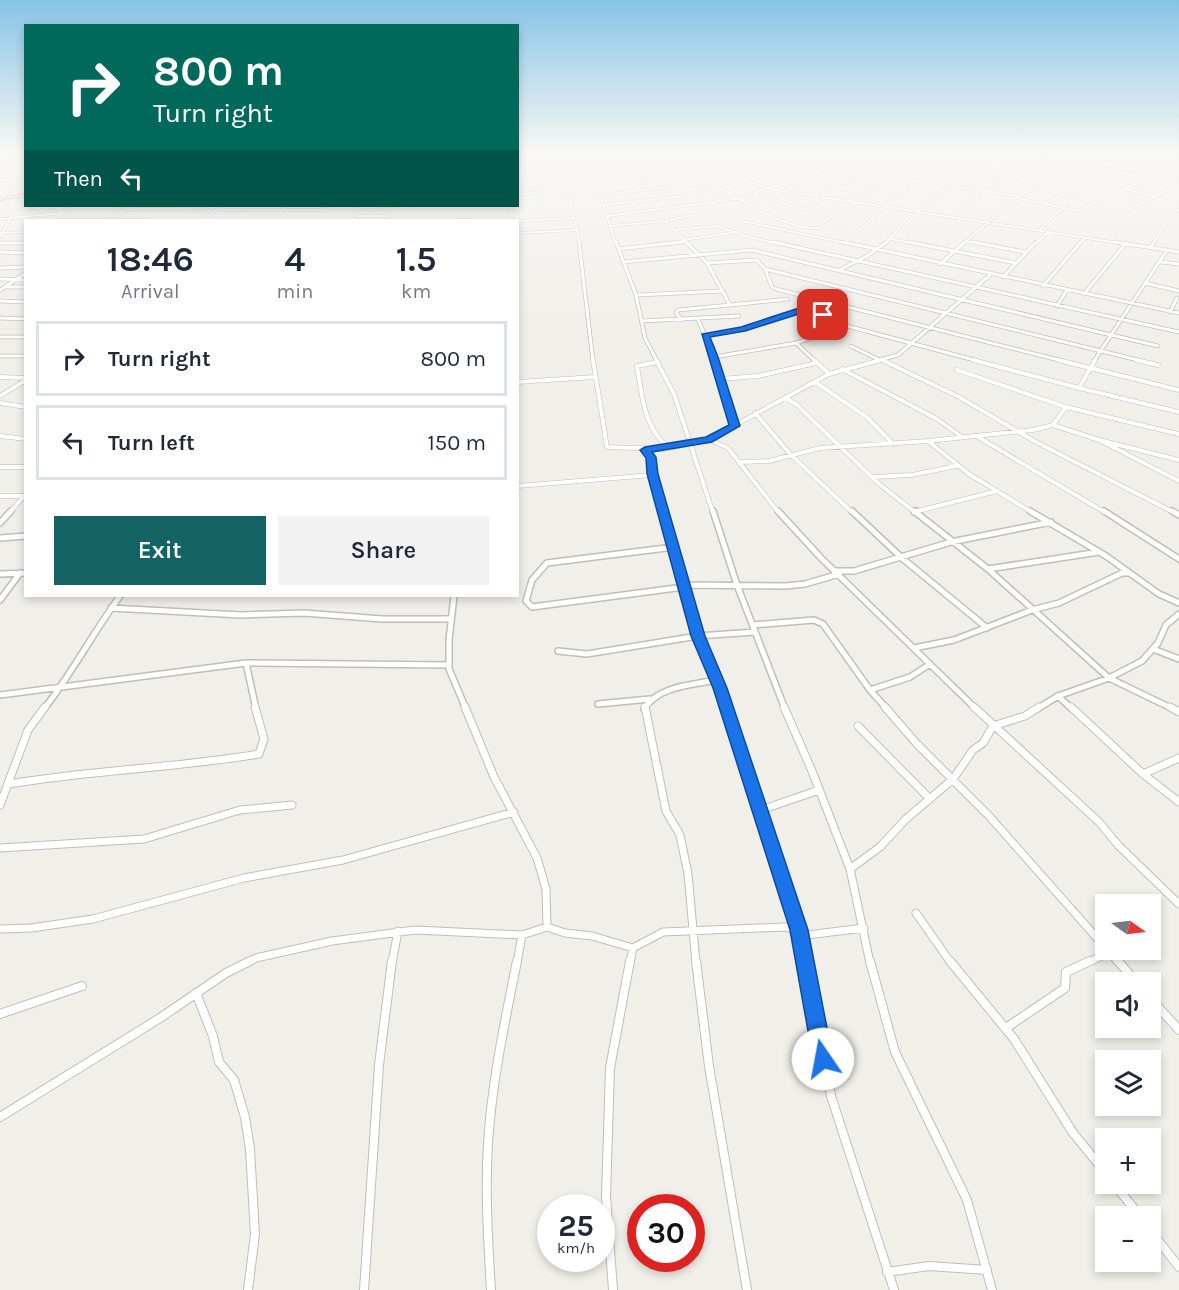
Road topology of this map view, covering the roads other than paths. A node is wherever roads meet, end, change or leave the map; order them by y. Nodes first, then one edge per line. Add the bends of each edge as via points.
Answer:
1 (13, 212) edge
2 (357, 212) edge
3 (572, 212) edge
4 (607, 212) edge
5 (636, 212) edge
6 (770, 212) edge
7 (841, 212) edge
8 (879, 212) edge
9 (914, 212) edge
10 (923, 212) edge
11 (957, 212) edge
12 (999, 212) edge
13 (1058, 212) edge
14 (1174, 212) edge
15 (62, 213) joint
16 (694, 215) dead end
17 (357, 216) joint
18 (608, 216) junction
19 (952, 217) junction
20 (10, 218) junction
21 (573, 218) junction
22 (0, 219) edge
23 (56, 219) edge
24 (388, 219) edge
25 (519, 221) edge
26 (665, 221) junction
27 (742, 221) dead end
28 (987, 222) junction
29 (611, 226) junction
30 (578, 230) junction
31 (675, 230) junction
32 (1040, 230) junction
33 (24, 232) edge
34 (1048, 232) junction
35 (519, 233) edge
36 (734, 233) junction
37 (1, 234) edge
38 (1085, 238) junction
39 (891, 239) junction
40 (683, 241) junction
41 (966, 241) junction
42 (0, 243) edge
43 (24, 243) edge
44 (845, 243) junction
45 (1126, 243) junction
46 (1151, 247) junction
47 (618, 249) junction
48 (876, 250) junction
49 (1167, 250) junction
50 (955, 251) junction
51 (0, 252) edge
52 (1025, 252) junction
53 (1179, 252) edge
54 (24, 253) edge
55 (699, 254) junction
56 (861, 261) junction
57 (623, 262) junction
58 (1161, 262) junction
59 (707, 263) junction
60 (1016, 263) junction
61 (940, 264) junction
62 (1179, 264) edge
63 (24, 267) edge
64 (0, 268) edge
65 (765, 269) junction
66 (838, 270) junction
67 (24, 274) edge
68 (991, 274) junction
69 (1003, 277) junction
70 (0, 279) edge
71 (16, 279) junction
72 (24, 280) edge
73 (1145, 283) junction
74 (1043, 286) junction
75 (5, 287) junction
76 (24, 287) edge
77 (975, 288) junction
78 (0, 290) edge
79 (1067, 290) junction
80 (723, 291) junction
81 (1179, 291) edge
82 (1084, 294) junction
83 (636, 295) junction
84 (1177, 298) dead end
85 (788, 299) dead end
86 (962, 299) junction
87 (0, 301) edge
88 (24, 302) edge
89 (1132, 304) junction
90 (730, 305) junction
91 (1057, 306) junction
92 (1170, 312) junction
93 (948, 314) junction
94 (1179, 314) edge
95 (739, 316) dead end
96 (0, 318) edge
97 (24, 319) edge
98 (698, 319) junction
99 (1120, 319) junction
100 (682, 320) junction
101 (642, 321) junction
102 (847, 326) junction
103 (929, 327) junction
104 (1179, 332) edge
105 (704, 334) junction
106 (710, 334) joint
107 (1110, 334) junction
108 (0, 337) edge
109 (24, 337) edge
110 (914, 342) junction
111 (796, 343) junction
112 (851, 346) dead end
113 (1158, 346) dead end
114 (1101, 352) junction
115 (0, 356) edge
116 (24, 356) edge
117 (714, 357) junction
118 (880, 359) junction
119 (658, 362) junction
120 (816, 363) junction
121 (1158, 365) dead end
122 (843, 369) junction
123 (957, 370) dead end
124 (1091, 370) junction
125 (828, 374) junction
126 (0, 377) edge
127 (595, 377) junction
128 (24, 379) edge
129 (721, 379) junction
130 (24, 380) edge
131 (519, 382) edge
132 (815, 382) junction
133 (1079, 388) junction
134 (1179, 390) edge
135 (0, 396) edge
136 (786, 398) junction
137 (0, 403) edge
138 (24, 407) edge
139 (1066, 407) junction
140 (1179, 412) edge
141 (754, 413) junction
142 (731, 419) junction
143 (743, 420) junction
144 (1053, 425) junction
145 (735, 426) junction
146 (1020, 432) junction
147 (1179, 434) edge
148 (0, 436) edge
149 (976, 436) junction
150 (962, 437) junction
151 (24, 438) edge
152 (718, 439) junction
153 (708, 440) joint
154 (1099, 440) junction
155 (928, 441) junction
156 (689, 444) junction
157 (893, 444) junction
158 (841, 447) junction
159 (669, 448) junction
160 (645, 450) junction
161 (791, 455) junction
162 (1179, 460) edge
163 (739, 462) junction
164 (956, 466) junction
165 (0, 467) edge
166 (24, 467) edge
167 (652, 474) junction
168 (872, 477) junction
169 (1179, 481) edge
170 (519, 486) edge
171 (998, 491) junction
172 (24, 495) edge
173 (0, 496) edge
174 (24, 496) edge
175 (914, 512) junction
176 (1179, 515) edge
177 (1051, 522) junction
178 (0, 523) edge
179 (24, 536) edge
180 (0, 538) edge
181 (951, 542) junction
182 (674, 547) junction
183 (1100, 552) junction
184 (902, 558) junction
185 (1179, 559) edge
186 (988, 569) junction
187 (837, 572) junction
188 (22, 573) edge
189 (0, 574) edge
190 (1130, 574) junction
191 (737, 585) junction
192 (684, 586) junction
193 (119, 597) edge
194 (454, 597) edge
195 (0, 600) edge
196 (1179, 603) edge
197 (111, 608) junction
198 (1032, 610) junction
199 (1179, 614) edge
200 (451, 619) junction
201 (987, 628) junction
202 (754, 629) junction
203 (698, 636) junction
204 (914, 648) junction
205 (1153, 649) junction
206 (558, 651) dead end
207 (1179, 659) edge
208 (246, 663) junction
209 (930, 664) junction
210 (448, 665) junction
211 (1109, 678) junction
212 (716, 680) junction
213 (62, 686) junction
214 (870, 690) junction
215 (0, 695) edge
216 (1058, 696) junction
217 (650, 699) junction
218 (598, 704) dead end
219 (1179, 712) edge
220 (858, 726) dead end
221 (993, 726) junction
222 (1179, 758) edge
223 (1143, 774) junction
224 (952, 779) junction
225 (9, 784) junction
226 (819, 790) junction
227 (928, 798) junction
228 (1179, 802) edge
229 (0, 805) edge
230 (292, 805) dead end
231 (761, 810) junction
232 (514, 812) junction
233 (0, 848) edge
234 (850, 869) junction
235 (1179, 904) edge
236 (916, 913) dead end
237 (547, 927) junction
238 (0, 928) edge
239 (864, 928) junction
240 (799, 930) junction
241 (398, 931) junction
242 (692, 932) junction
243 (522, 935) junction
244 (1095, 938) edge
245 (633, 948) junction
246 (1095, 959) edge
247 (1115, 960) edge
248 (1126, 972) edge
249 (82, 986) dead end
250 (196, 993) junction
251 (1161, 1010) edge
252 (0, 1014) edge
253 (1005, 1028) junction
254 (1179, 1030) edge
255 (0, 1117) edge
256 (1095, 1160) edge
257 (1122, 1194) edge
258 (1132, 1206) edge
259 (1161, 1244) edge
260 (1179, 1266) edge
261 (987, 1270) junction
262 (886, 1272) junction
263 (248, 1290) edge
264 (364, 1290) edge
265 (491, 1290) edge
266 (613, 1290) edge
267 (747, 1290) edge
268 (894, 1290) edge
269 (992, 1290) edge

1 - 20 street
2 - 17 street
3 - 21 street
4 - 18 street
5 - 18 street
6 - 7 street via 818,228
8 - 44 street
9 - 39 street
10 - 19 street
11 - 19 street
12 - 28 street
13 - 32 street
14 - 46 street
15 - 20 street
15 - 23 street
16 - 26 street
17 - 24 street
18 - 29 street
19 - 28 street
20 - 22 street
20 - 37 street
21 - 25 street
21 - 30 street
26 - 29 street
26 - 31 street
27 - 44 street
28 - 32 street
28 - 41 street
29 - 47 street
30 - 35 street
30 - 127 street
31 - 36 street via 717,226
31 - 40 street
32 - 34 street
33 - 37 street
34 - 38 street
34 - 52 street
36 - 40 street via 717,239
36 - 56 street
38 - 45 street
38 - 74 street
39 - 48 street
39 - 50 street
40 - 47 street
40 - 55 street
41 - 50 street
41 - 52 street
42 - 43 street
44 - 48 street
45 - 46 street
45 - 82 street
46 - 49 street
47 - 57 street
48 - 56 street
48 - 61 street
49 - 53 street
49 - 58 street
50 - 60 street
50 - 61 street
51 - 54 street
52 - 60 street
55 - 57 street
55 - 59 street
55 - 66 street via 752,250
56 - 66 street
56 - 77 street
57 - 83 street
58 - 62 street
58 - 73 street
59 - 65 street via 755,259
59 - 80 street
60 - 69 street
61 - 68 street
63 - 64 street
65 - 93 street
65 - 103 street via 773,288
66 - 86 street
67 - 71 street
68 - 69 street
68 - 77 street
69 - 74 street
70 - 71 street
71 - 72 street
71 - 75 street
73 - 81 street
73 - 89 street
74 - 79 street
75 - 76 street
75 - 78 street
77 - 86 street
77 - 91 street
79 - 82 street
79 - 91 street
80 - 83 street
80 - 90 street
82 - 89 street
83 - 101 street
84 - 92 street
85 - 90 street
86 - 93 street
86 - 107 street
87 - 88 street
89 - 92 street
89 - 99 street
90 - 100 street via 678,310
91 - 99 street
92 - 94 street
93 - 103 street
93 - 114 street
95 - 98 street
96 - 97 street
98 - 100 street
98 - 105 street
99 - 104 street
99 - 107 street
100 - 101 street
101 - 119 street via 645,338
102 - 106 street via 805,309 742,329
102 - 110 street
102 - 111 street
103 - 110 street
103 - 124 street
105 - 106 street
105 - 117 street
107 - 113 street
107 - 114 street
108 - 109 street
110 - 118 street via 898,356
110 - 133 street
111 - 117 street
111 - 120 street
112 - 118 street
114 - 121 street
114 - 124 street
115 - 116 street
117 - 129 street
118 - 122 street
118 - 146 street
119 - 156 street via 674,394
119 - 159 street via 638,366 638,378 653,432
120 - 125 street
120 - 129 street via 768,376
122 - 125 street
122 - 150 street via 937,419
123 - 139 street
124 - 133 street
124 - 134 street
125 - 132 street
126 - 128 street
127 - 131 street
127 - 160 street via 605,445
129 - 142 street
130 - 135 street
132 - 136 street
132 - 157 street via 868,418
133 - 140 street
136 - 141 street
136 - 158 street
137 - 138 street
139 - 144 street
139 - 147 street
141 - 143 street
141 - 161 street
142 - 143 street
142 - 145 street
143 - 145 street
144 - 146 street
144 - 154 street
145 - 152 street
146 - 149 street
146 - 176 street
148 - 151 street
149 - 150 street
149 - 185 street
150 - 155 street
152 - 153 street
152 - 163 street
153 - 156 street
154 - 162 street
154 - 169 street
155 - 157 street
155 - 164 street
156 - 159 street
156 - 191 street
157 - 158 street
158 - 161 street
158 - 168 street
159 - 160 street
160 - 167 street via 651,457
161 - 163 street via 751,464
161 - 184 street
163 - 187 street via 780,514
164 - 168 street via 912,475
164 - 171 street
165 - 166 street
167 - 170 street
167 - 182 street
168 - 175 street
171 - 175 street
171 - 177 street
172 - 173 street
174 - 178 street
175 - 181 street
177 - 181 street
177 - 183 street
179 - 180 street
181 - 184 street
181 - 186 street
182 - 192 street
182 - 192 street via 547,563 535,575 526,601 532,607
183 - 186 street
183 - 190 street
184 - 187 street
184 - 201 street
186 - 198 street
187 - 191 street via 805,584
187 - 204 street
188 - 189 street
188 - 195 street
190 - 196 street via 1163,598
190 - 198 street via 1122,573 1059,603
191 - 192 street
191 - 202 street
192 - 203 street
193 - 197 street
194 - 200 street
197 - 200 street via 241,615 303,613 382,620
197 - 213 street
198 - 201 street
198 - 211 street
199 - 205 street via 1166,625
200 - 210 street
201 - 204 street
202 - 203 street
202 - 214 street via 807,620 820,622
202 - 226 street
203 - 206 street via 587,654
203 - 212 street
204 - 209 street
205 - 207 street
205 - 211 street via 1142,660
208 - 210 street
208 - 213 street
208 - 225 street via 264,739 259,754
209 - 214 street via 910,677
209 - 221 street
210 - 232 street via 494,777
211 - 216 street
211 - 219 street
212 - 217 street
212 - 231 street
213 - 215 street
213 - 225 street via 28,730
214 - 224 street
216 - 221 street via 1025,716
216 - 223 street
217 - 218 street
217 - 242 street via 644,716 666,811 680,835 688,874
220 - 227 street
221 - 224 street
221 - 235 street via 1099,822
222 - 223 street
223 - 228 street
224 - 227 street
224 - 244 street
225 - 229 street
226 - 231 street
226 - 234 street
227 - 234 street via 879,848
230 - 233 street via 240,810 144,839
231 - 240 street
232 - 237 street via 537,858 546,889
232 - 238 street via 340,860 216,886 111,917 34,929
234 - 239 street
236 - 253 street via 956,970
237 - 243 street
237 - 245 street
239 - 240 street via 807,935
239 - 261 street via 874,981 895,1052 967,1200
240 - 242 street
240 - 262 street via 831,1096
241 - 243 street
241 - 250 street via 256,958
241 - 264 street via 383,1028
242 - 245 street via 663,932
242 - 267 street via 709,1066
243 - 265 street via 490,1120 487,1168
245 - 266 street via 610,1068 606,1197
246 - 253 street via 1066,972 1065,988
247 - 248 street
249 - 252 street
250 - 255 street
250 - 263 street via 219,1062 234,1080 250,1149 255,1234
251 - 254 street
253 - 256 street via 1073,1133
257 - 258 street
259 - 260 street
261 - 262 street via 929,1266
261 - 269 street
262 - 268 street

